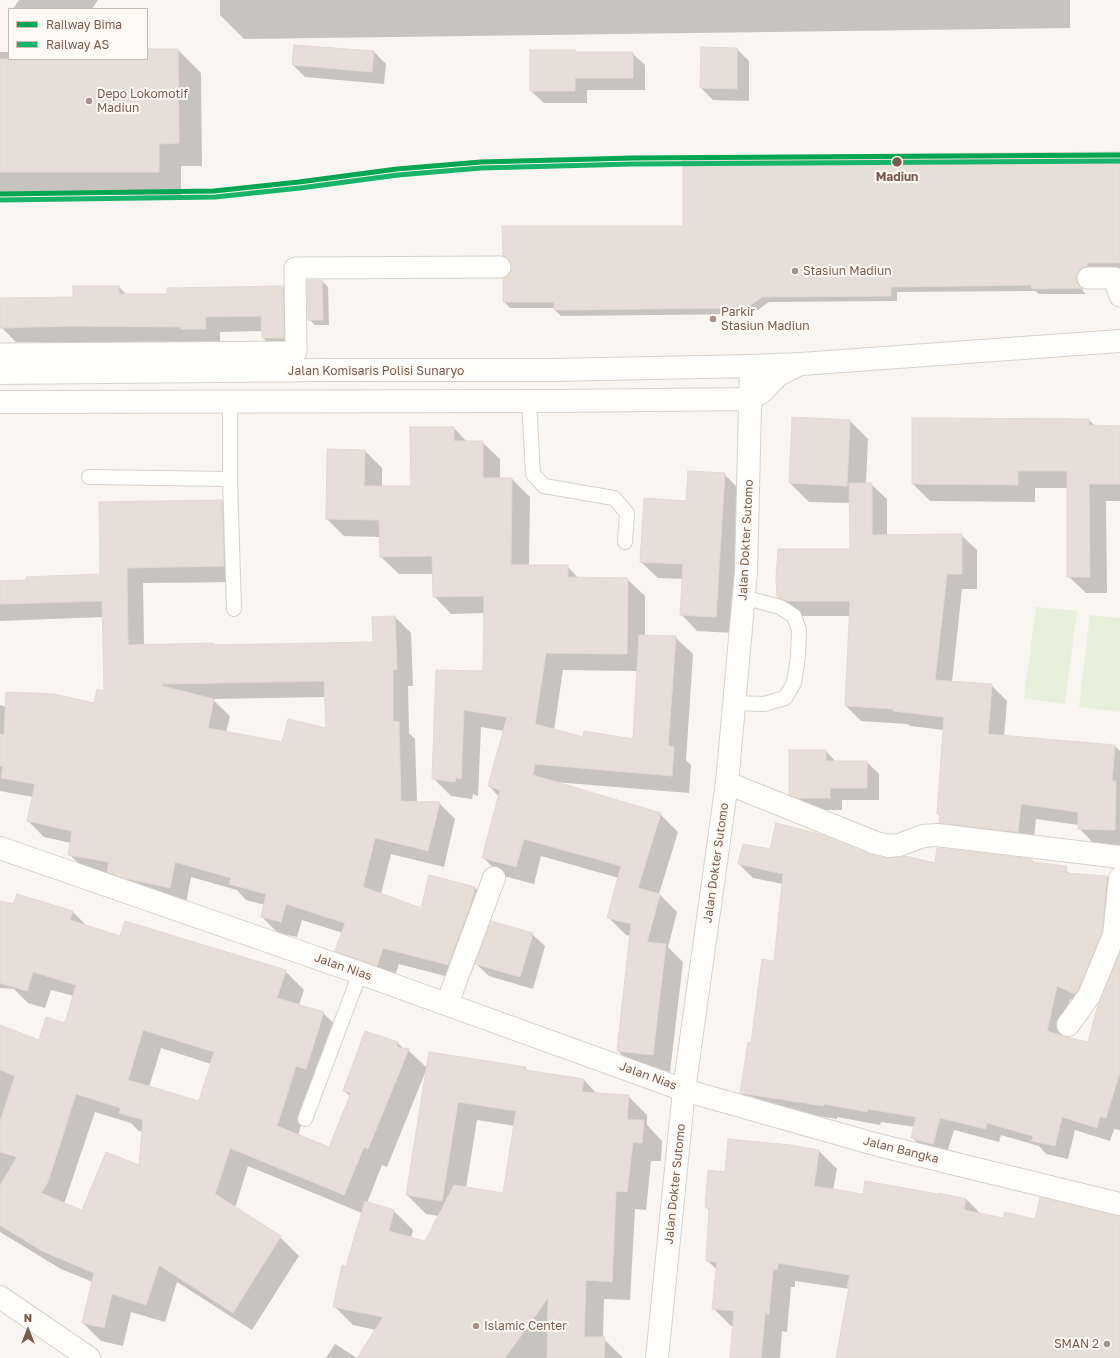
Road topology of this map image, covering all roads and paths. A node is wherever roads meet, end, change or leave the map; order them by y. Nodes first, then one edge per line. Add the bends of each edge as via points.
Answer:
1 (500, 267) dead end
2 (1088, 278) dead end
3 (1120, 296) edge
4 (1120, 341) edge
5 (0, 354) edge
6 (801, 364) junction
7 (751, 366) junction
8 (553, 370) junction
9 (0, 373) edge
10 (100, 373) junction
11 (751, 399) junction
12 (230, 401) junction
13 (530, 401) junction
14 (555, 401) junction
15 (0, 402) edge
16 (100, 402) junction
17 (89, 477) dead end
18 (230, 479) junction
19 (625, 542) dead end
20 (743, 597) junction
21 (234, 609) dead end
22 (734, 703) junction
23 (727, 783) junction
24 (0, 848) edge
25 (1120, 857) edge
26 (494, 878) dead end
27 (1120, 878) edge
28 (360, 973) junction
29 (447, 1004) junction
30 (1068, 1025) dead end
31 (684, 1090) junction
32 (305, 1119) dead end
33 (1120, 1204) edge
34 (0, 1297) edge
35 (89, 1358) edge
36 (657, 1358) edge

1 - 5 street via 295,268 296,352
2 - 3 street via 1114,278
4 - 6 main road, Jalan Komisaris Polisi Sunaryo
6 - 7 main road, Jalan Komisaris Polisi Sunaryo
6 - 11 main road via 778,375
7 - 8 main road, Jalan Komisaris Polisi Sunaryo
7 - 11 main road, Jalan Dokter Sutomo
8 - 10 main road, Jalan Komisaris Polisi Sunaryo
8 - 14 main road
9 - 10 main road, Jalan Komisaris Polisi Sunaryo
10 - 16 main road
11 - 14 main road
11 - 20 main road, Jalan Dokter Sutomo
12 - 13 main road
12 - 16 main road
12 - 18 lane
13 - 14 main road
13 - 19 lane via 533,474 544,486 614,498 628,513
15 - 16 main road
17 - 18 lane
18 - 21 lane
20 - 22 main road, Jalan Dokter Sutomo
20 - 22 lane via 780,607 794,616 799,630 798,656 794,682 784,698 764,704
22 - 23 main road, Jalan Dokter Sutomo
23 - 25 main road via 889,846 923,836 937,835
23 - 31 main road, Jalan Dokter Sutomo
24 - 28 main road, Jalan Nias
26 - 29 main road
27 - 30 main road via 1114,935 1089,996
28 - 29 main road, Jalan Nias
28 - 32 lane
29 - 31 main road, Jalan Nias
31 - 33 main road, Jalan Bangka via 878,1144
31 - 36 main road, Jalan Dokter Sutomo
34 - 35 main road

